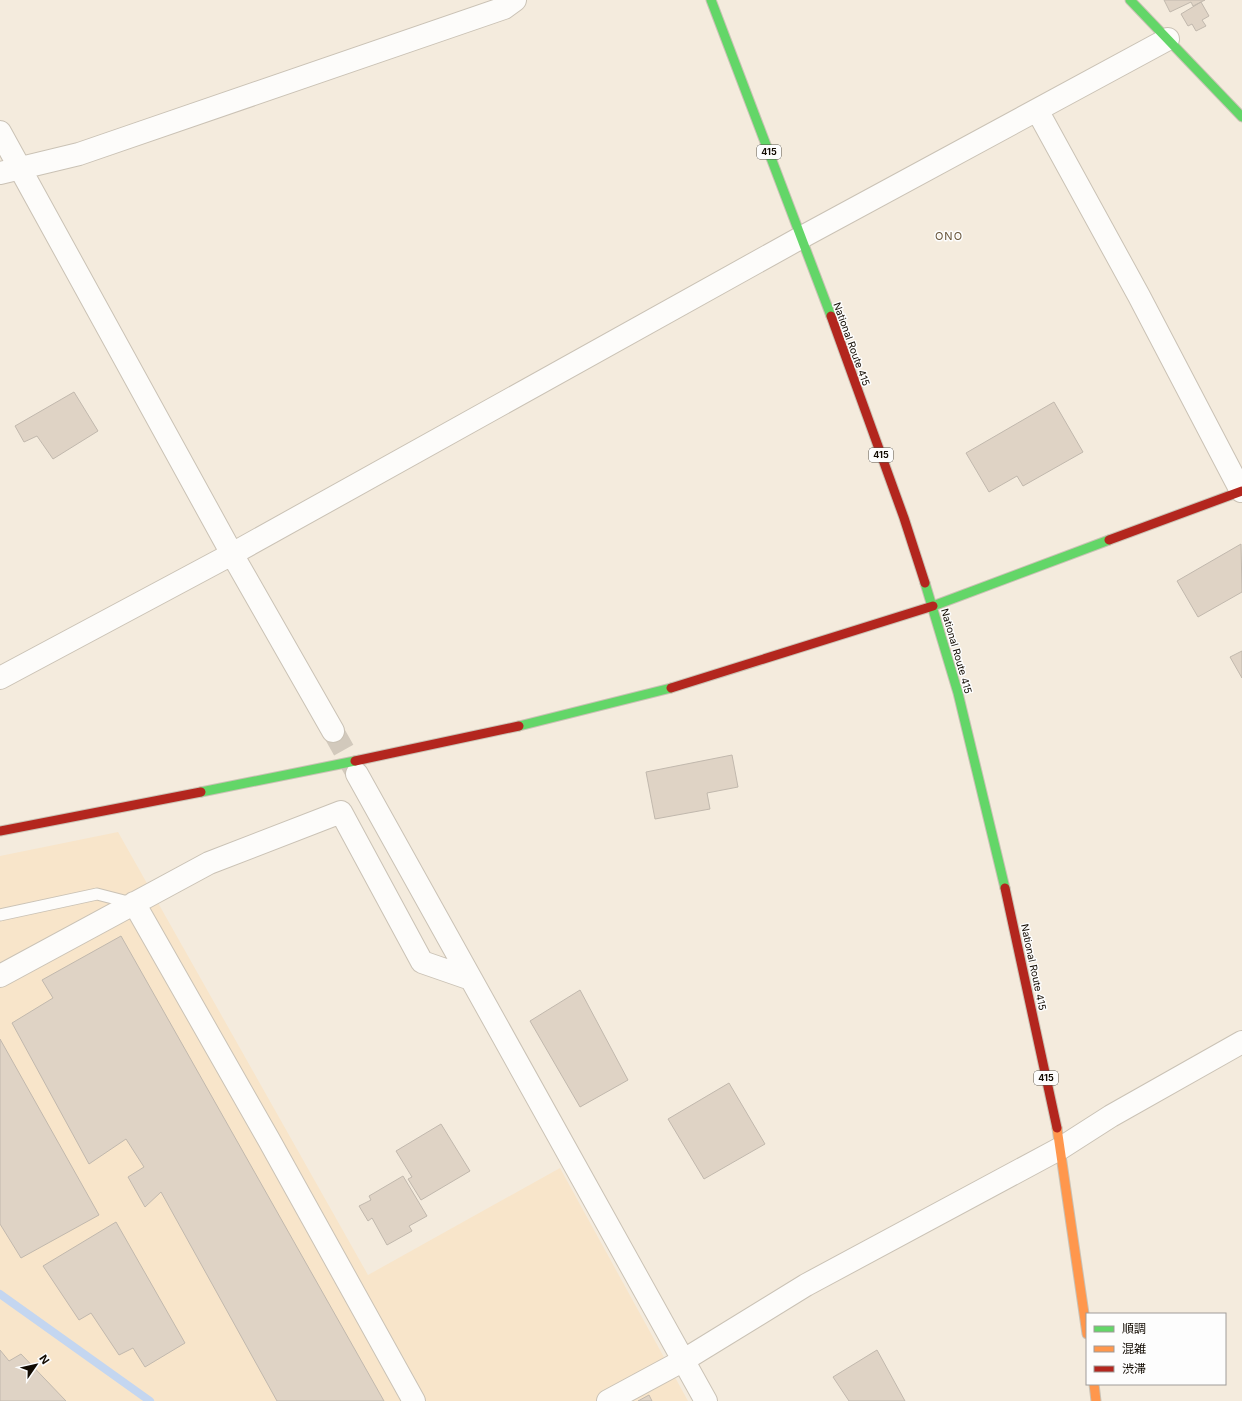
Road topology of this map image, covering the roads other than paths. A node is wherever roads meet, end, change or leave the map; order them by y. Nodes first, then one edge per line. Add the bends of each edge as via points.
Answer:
1 (515, 0) edge
2 (711, 0) edge
3 (1130, 0) edge
4 (1168, 39) junction
5 (1037, 110) junction
6 (1242, 117) edge
7 (0, 132) edge
8 (10, 170) edge
9 (802, 237) junction
10 (1242, 491) edge
11 (232, 554) junction
12 (933, 606) junction
13 (0, 678) edge
14 (333, 731) tunnel mouth
15 (357, 774) tunnel mouth
16 (0, 831) edge
17 (134, 903) junction
18 (0, 915) edge
19 (0, 976) edge
20 (472, 979) junction
21 (1242, 1042) edge
22 (1061, 1148) junction
23 (1086, 1327) edge
24 (684, 1360) junction
25 (1094, 1385) edge
26 (414, 1401) edge
27 (608, 1401) edge
28 (706, 1401) edge
29 (1096, 1401) edge

1 - 8 street via 504,8 79,154
2 - 9 main road, National Route 415 / 415
3 - 4 main road
4 - 5 street
4 - 6 main road
5 - 9 street
5 - 10 street
7 - 8 street
8 - 11 street
9 - 11 street
9 - 12 main road, National Route 415 / 415
10 - 12 main road
11 - 13 street
11 - 14 street
12 - 16 main road via 722,674 636,697 398,753
12 - 22 main road, National Route 415 / 415 via 991,824
15 - 20 street
17 - 18 lane via 97,894
17 - 19 street
17 - 20 street via 208,863 341,812 422,962
17 - 26 street
20 - 24 street
21 - 22 street via 1111,1116
22 - 23 main road, National Route 415 / 415
22 - 24 street via 806,1285
24 - 27 street
24 - 28 street
25 - 29 main road

